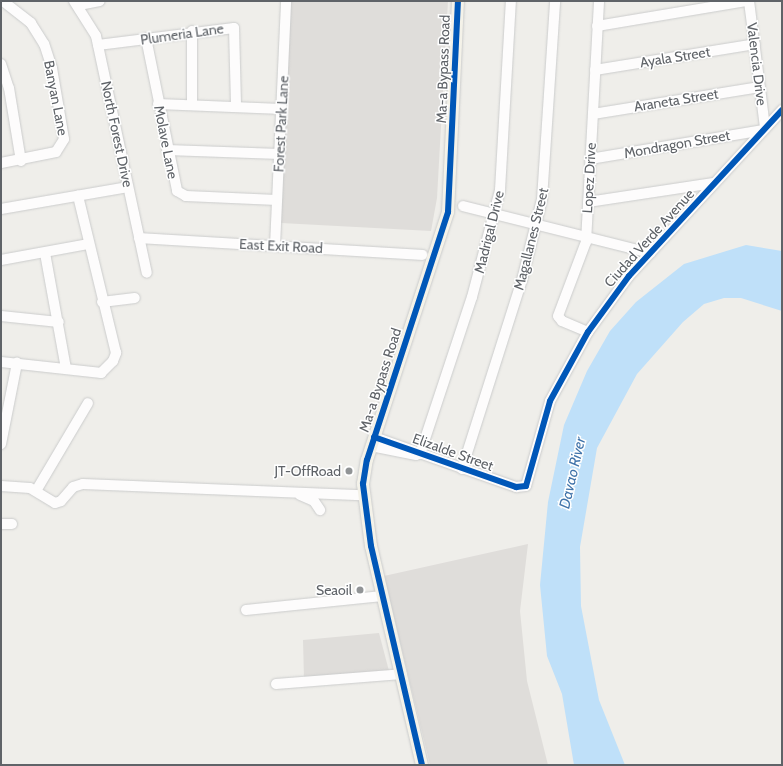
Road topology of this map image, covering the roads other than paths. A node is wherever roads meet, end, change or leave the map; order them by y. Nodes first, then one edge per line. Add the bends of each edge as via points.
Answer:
1 (3, 1) edge
2 (100, 1) edge
3 (286, 1) edge
4 (458, 1) edge
5 (511, 1) edge
6 (555, 1) edge
7 (598, 1) edge
8 (748, 1) edge
9 (76, 3) edge
10 (597, 26) junction
11 (192, 31) junction
12 (146, 38) junction
13 (754, 44) junction
14 (98, 45) junction
15 (1, 64) edge
16 (595, 70) junction
17 (760, 87) junction
18 (158, 104) junction
19 (192, 106) junction
20 (236, 107) junction
21 (282, 109) junction
22 (782, 110) edge
23 (593, 114) junction
24 (764, 129) junction
25 (167, 150) junction
26 (280, 154) junction
27 (590, 159) junction
28 (21, 160) junction
29 (1, 163) edge
30 (714, 183) junction
31 (128, 186) junction
32 (78, 196) junction
33 (278, 200) junction
34 (588, 202) junction
35 (463, 206) dead end
36 (1, 210) edge
37 (494, 214) junction
38 (537, 225) junction
39 (586, 237) junction
40 (139, 238) junction
41 (88, 244) junction
42 (275, 246) junction
43 (45, 253) junction
44 (650, 253) junction
45 (422, 255) dead end
46 (1, 260) edge
47 (147, 273) dead end
48 (135, 298) dead end
49 (102, 302) junction
50 (1, 316) edge
51 (59, 322) junction
52 (588, 332) junction
53 (1, 362) edge
54 (17, 363) junction
55 (66, 368) junction
56 (1, 401) edge
57 (12, 401) junction
58 (88, 403) dead end
59 (373, 442) junction
60 (1, 444) edge
61 (420, 454) junction
62 (462, 469) junction
63 (1, 486) edge
64 (524, 487) joint
65 (36, 491) junction
66 (296, 492) junction
67 (362, 495) junction
68 (320, 510) dead end
69 (1, 524) edge
70 (12, 524) dead end
71 (382, 596) junction
72 (246, 610) dead end
73 (402, 674) junction
74 (276, 684) dead end
75 (422, 765) edge

1 - 28 street, Banyan Lane via 31,23 44,44 52,68 64,139 56,152
2 - 9 street
3 - 21 street, Forest Park Lane
4 - 59 main road, Ma-a Bypass Road via 448,212
5 - 37 street, Madrigal Drive via 502,176
6 - 38 street, Magallanes Street via 546,176
7 - 10 street, Lopez Drive
8 - 10 street
8 - 13 street, Valencia Drive
9 - 14 street, North Forest Drive
10 - 16 street, Lopez Drive
11 - 12 street, Plumeria Lane
11 - 19 street
11 - 20 street, Plumeria Lane via 228,27 236,30
12 - 14 street, Plumeria Lane
12 - 18 street, Molave Lane
13 - 16 street, Ayala Street
13 - 17 street, Valencia Drive
14 - 31 street, North Forest Drive
15 - 28 street via 9,88
16 - 23 street, Lopez Drive
17 - 23 street, Araneta Street
17 - 24 street, Valencia Drive
18 - 19 street
18 - 25 street, Molave Lane
19 - 20 street
20 - 21 street
21 - 26 street, Forest Park Lane
22 - 24 street, Ciudad Verde Avenue
23 - 27 street, Lopez Drive
24 - 27 street, Mondragon Street
24 - 30 street, Ciudad Verde Avenue
25 - 26 street
25 - 33 street, Molave Lane via 175,189 180,194
26 - 33 street, Forest Park Lane
27 - 34 street, Lopez Drive
28 - 29 street, Banyan Lane
30 - 34 street
30 - 44 street, Ciudad Verde Avenue
31 - 32 street
31 - 40 street, North Forest Drive
32 - 36 street
32 - 41 street
33 - 42 street, Forest Park Lane
34 - 39 street, Lopez Drive
35 - 37 street
37 - 38 street
37 - 61 street, Madrigal Drive via 472,297
38 - 39 street
38 - 62 street, Magallanes Street
39 - 44 street
39 - 52 street, Lopez Drive via 558,316 562,321
40 - 42 street, East Exit Road
40 - 47 street, North Forest Drive
41 - 43 street
41 - 49 street
42 - 45 street, East Exit Road
43 - 46 street
43 - 51 street
44 - 52 street, Ciudad Verde Avenue
48 - 49 street
49 - 55 street via 116,353 111,366 102,373
50 - 51 street
51 - 55 street
52 - 64 street, Ciudad Verde Avenue via 550,401 529,482
53 - 54 street
54 - 55 street
54 - 57 street
56 - 57 street
57 - 60 street
58 - 65 street
59 - 61 street, Elizalde Street via 395,453
59 - 67 main road, Ma-a Bypass Road
61 - 62 street, Elizalde Street
62 - 64 street, Elizalde Street
63 - 65 street
65 - 66 street via 55,503 61,501 74,487 83,484
66 - 67 street
66 - 68 street via 314,501
67 - 71 main road, Ma-a Bypass Road
69 - 70 street
71 - 72 street
71 - 73 main road, Ma-a Bypass Road
73 - 74 street
73 - 75 main road, Ma-a Bypass Road

